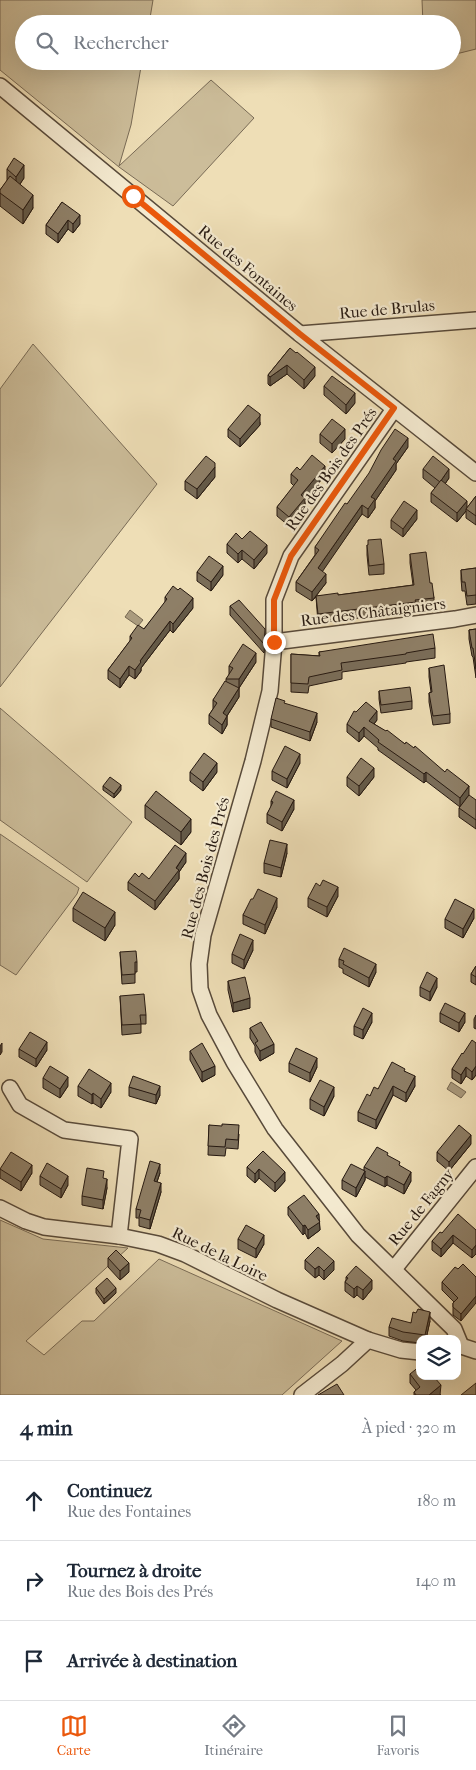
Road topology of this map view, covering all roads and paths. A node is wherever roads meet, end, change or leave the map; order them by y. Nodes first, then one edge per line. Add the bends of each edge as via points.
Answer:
1 (0, 86) edge
2 (476, 320) edge
3 (300, 334) junction
4 (394, 408) junction
5 (476, 473) edge
6 (476, 615) edge
7 (274, 642) junction
8 (10, 1088) dead end
9 (476, 1168) edge
10 (0, 1208) edge
11 (119, 1236) junction
12 (394, 1269) junction
13 (456, 1335) edge
14 (368, 1340) junction
15 (461, 1347) edge
16 (476, 1351) edge
17 (416, 1352) edge
18 (302, 1395) edge

1 - 3 street, Rue des Fontaines
2 - 3 street, Rue de Brulas
3 - 4 street, Rue des Fontaines
4 - 5 street, Rue des Fontaines
4 - 7 street, Rue des Bois des Prés via 291,556 274,600
6 - 7 street, Rue des Châtaigniers
7 - 12 street, Rue des Bois des Prés via 270,691 203,935 200,989 221,1039 275,1130 358,1235
8 - 11 street via 20,1105 64,1130 130,1139
9 - 12 street, Rue de Fagny
10 - 11 street, Rue de la Loire via 44,1227
11 - 14 street, Rue de la Loire via 158,1244 185,1254 276,1300
12 - 13 street, Rue des Bois des Prés via 454,1328
14 - 17 street, Rue de la Loire
14 - 18 street
15 - 16 street

